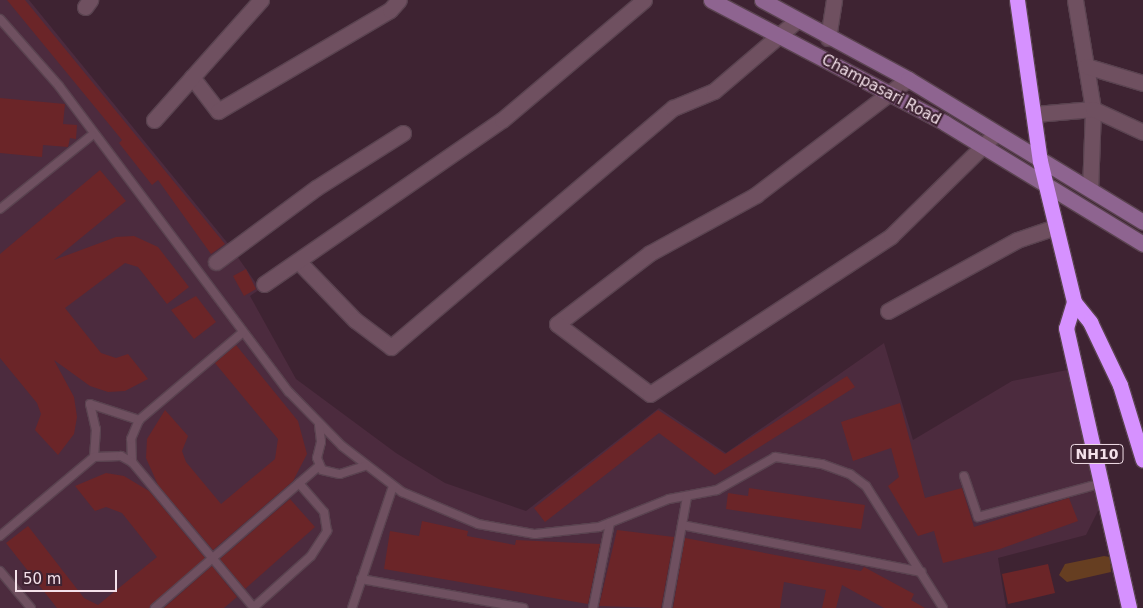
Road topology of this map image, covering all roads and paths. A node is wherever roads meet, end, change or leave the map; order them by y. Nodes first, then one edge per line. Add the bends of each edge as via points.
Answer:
1 (261, 0) edge
2 (399, 0) edge
3 (644, 0) edge
4 (711, 0) edge
5 (762, 0) edge
6 (834, 0) edge
7 (1017, 0) edge
8 (1074, 0) edge
9 (0, 19) edge
10 (797, 20) junction
11 (777, 37) junction
12 (828, 38) junction
13 (1086, 66) junction
14 (192, 77) junction
15 (908, 79) junction
16 (1143, 83) edge
17 (889, 93) junction
18 (1093, 109) junction
19 (1035, 114) junction
20 (154, 120) dead end
21 (1143, 132) edge
22 (403, 133) dead end
23 (92, 135) junction
24 (994, 135) junction
25 (980, 148) junction
26 (1040, 161) junction
27 (1047, 187) junction
28 (1090, 189) junction
29 (0, 209) edge
30 (1143, 222) edge
31 (1055, 226) junction
32 (1143, 244) edge
33 (298, 260) junction
34 (216, 262) dead end
35 (264, 284) dead end
36 (1074, 302) junction
37 (888, 310) dead end
38 (243, 332) junction
39 (139, 420) junction
40 (319, 426) junction
41 (94, 457) junction
42 (1143, 460) edge
43 (132, 462) junction
44 (319, 466) junction
45 (365, 466) junction
46 (964, 476) dead end
47 (299, 483) junction
48 (1104, 483) junction
49 (393, 486) junction
50 (687, 497) junction
51 (610, 523) junction
52 (682, 525) junction
53 (0, 536) edge
54 (213, 558) junction
55 (0, 571) edge
56 (921, 572) junction
57 (362, 579) junction
58 (31, 608) edge
59 (155, 608) edge
60 (253, 608) edge
61 (352, 608) edge
62 (522, 608) edge
63 (594, 608) edge
64 (667, 608) edge
65 (943, 608) edge
66 (1129, 608) edge

1 - 14 street
2 - 14 street via 390,10 218,111
3 - 33 street via 502,120
4 - 11 main road, Champasari Road
5 - 10 main road, Champasari Road
6 - 12 street
7 - 19 highway, NH10
8 - 13 street
9 - 23 lane via 42,64
10 - 11 street
10 - 12 main road, Champasari Road
11 - 17 main road, Champasari Road
11 - 33 street via 714,91 673,108 392,347 355,320
12 - 15 main road, Champasari Road
13 - 16 street
13 - 18 street
14 - 20 street
15 - 17 street
15 - 24 main road, Champasari Road
17 - 25 main road, Champasari Road
17 - 25 street via 756,195 650,253 558,324 650,394 891,236
18 - 19 street
18 - 21 street
18 - 28 street
19 - 26 highway, NH10
22 - 34 street via 316,188
23 - 29 lane
23 - 38 lane
24 - 25 street
24 - 26 main road, Champasari Road
25 - 27 main road, Champasari Road
26 - 27 highway, NH10
26 - 28 main road, Champasari Road
27 - 31 highway, NH10
27 - 32 main road, Champasari Road
28 - 30 main road, Champasari Road
31 - 36 highway, NH10
31 - 37 street via 1017,240
33 - 35 street
36 - 42 highway, NH10 via 1090,322 1120,385
36 - 48 highway, NH10 via 1066,328
38 - 39 lane
38 - 40 lane
39 - 41 lane via 90,404 96,429
39 - 43 lane via 131,439
40 - 44 lane
40 - 45 lane
41 - 43 lane via 115,455
41 - 53 lane
43 - 54 lane
44 - 45 lane via 332,474
44 - 47 lane
45 - 49 lane
46 - 48 lane via 978,517
47 - 54 lane
47 - 60 lane via 324,512 327,531 311,556
48 - 66 highway, NH10
49 - 51 lane via 497,530 535,534
49 - 57 lane
50 - 51 lane via 669,500
50 - 52 lane
50 - 56 lane via 716,490 775,457 838,468 866,486
51 - 63 lane
52 - 56 lane
52 - 64 lane
54 - 59 lane
54 - 60 lane
55 - 58 lane
56 - 65 lane
57 - 61 lane
57 - 62 lane

